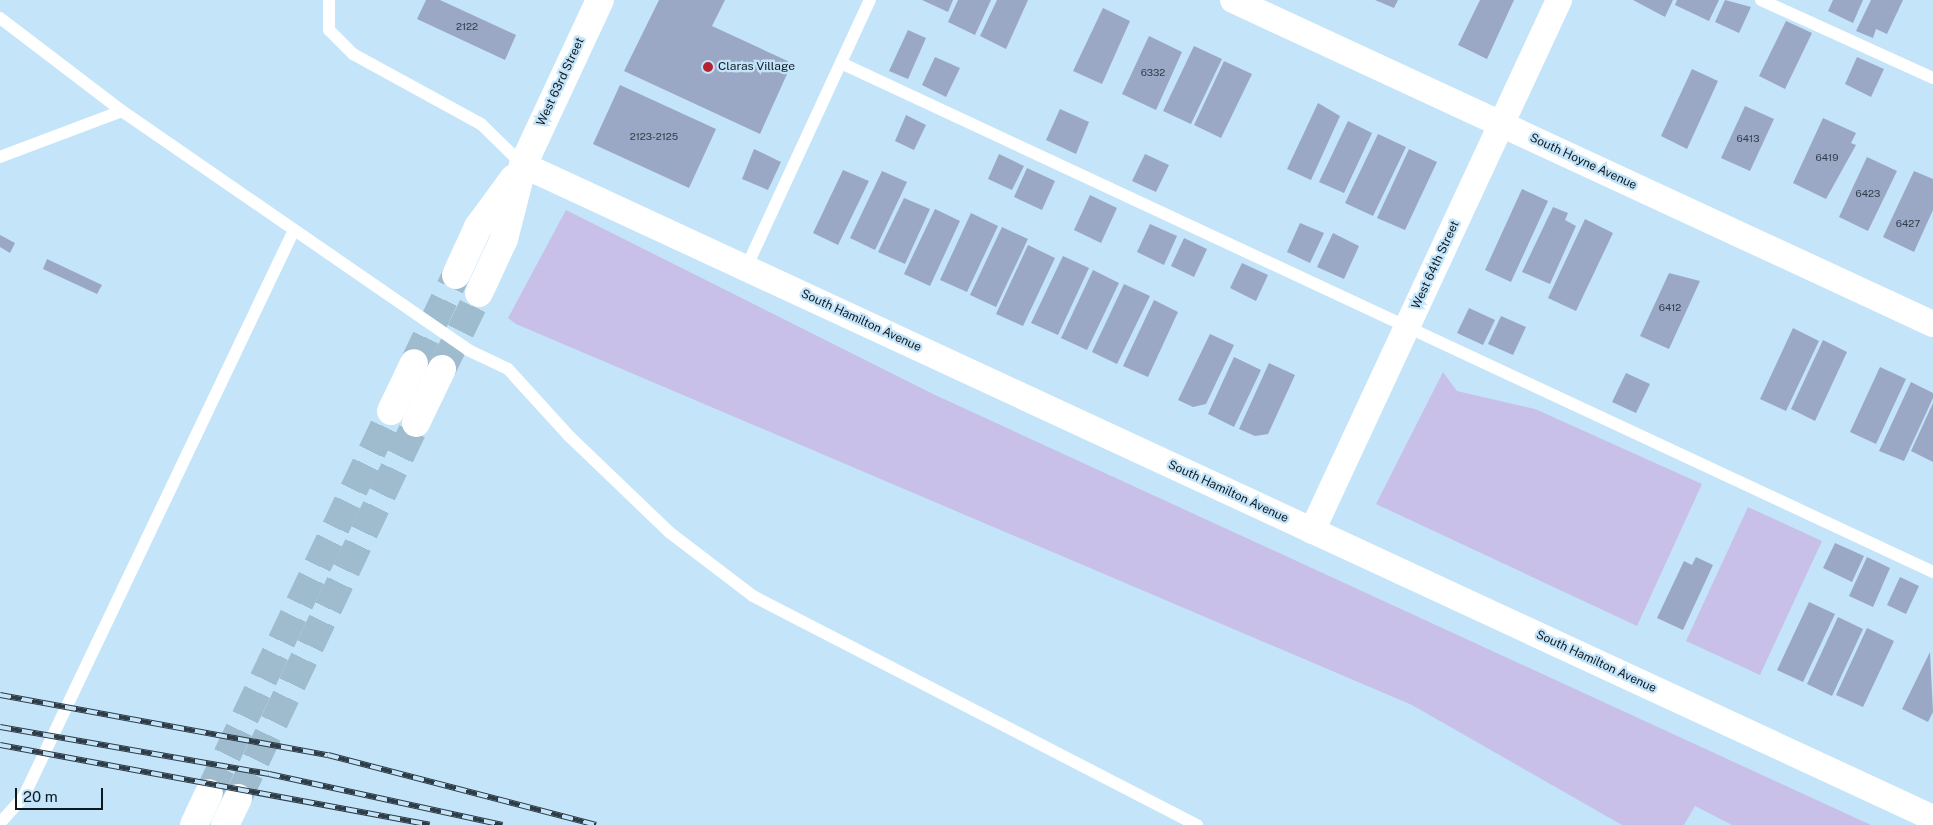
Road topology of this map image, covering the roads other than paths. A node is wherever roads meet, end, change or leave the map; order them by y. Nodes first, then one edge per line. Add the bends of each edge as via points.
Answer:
1 (328, 0) edge
2 (600, 0) edge
3 (870, 0) edge
4 (1233, 0) edge
5 (1559, 0) edge
6 (1760, 0) edge
7 (0, 18) edge
8 (841, 64) junction
9 (1933, 78) edge
10 (122, 111) junction
11 (1501, 125) junction
12 (0, 157) edge
13 (523, 165) junction
14 (294, 230) junction
15 (746, 268) junction
16 (456, 275) tunnel mouth
17 (479, 293) tunnel mouth
18 (1933, 324) edge
19 (1406, 328) junction
20 (414, 363) tunnel mouth
21 (442, 369) tunnel mouth
22 (391, 411) tunnel mouth
23 (416, 423) tunnel mouth
24 (1312, 530) junction
25 (1933, 572) edge
26 (209, 792) tunnel mouth
27 (238, 798) tunnel mouth
28 (1933, 818) edge
29 (0, 823) edge
30 (194, 825) edge
31 (225, 825) edge
32 (1196, 825) edge

1 - 13 lane via 329,30 353,54 481,124
2 - 13 main road, West 63rd Street
3 - 8 lane
4 - 11 street, South Hoyne Avenue
5 - 11 street, West 64th Street
6 - 9 lane
7 - 10 lane
8 - 15 lane
8 - 19 lane
10 - 12 lane
10 - 14 lane
11 - 18 street, South Hoyne Avenue
11 - 19 street, West 64th Street
13 - 15 street, South Hamilton Avenue
13 - 16 main road, West 63rd Street via 478,227
13 - 17 main road, West 63rd Street via 504,239
14 - 29 lane via 24,796
14 - 32 lane via 468,350 508,369 568,435 669,532 753,596
15 - 24 street, South Hamilton Avenue
19 - 24 street, West 64th Street
19 - 25 lane
20 - 22 main road
21 - 23 main road
24 - 28 street, South Hamilton Avenue
26 - 30 main road
27 - 31 main road

